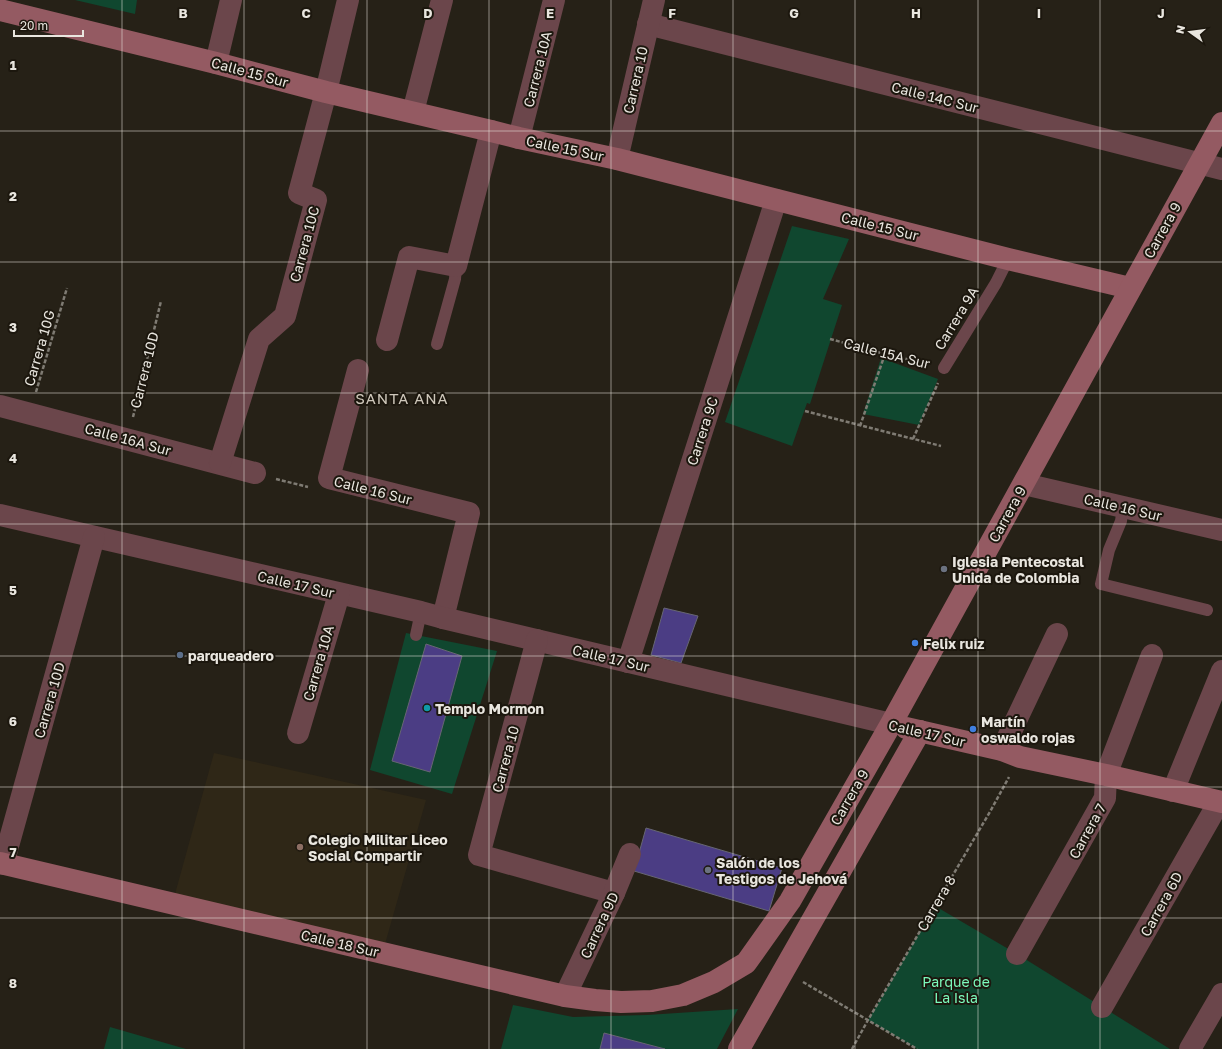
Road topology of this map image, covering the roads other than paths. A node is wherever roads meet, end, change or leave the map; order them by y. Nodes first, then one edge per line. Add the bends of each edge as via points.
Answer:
1 (231, 0) edge
2 (348, 0) edge
3 (442, 0) edge
4 (554, 0) edge
5 (654, 0) edge
6 (0, 10) edge
7 (648, 24) junction
8 (216, 63) junction
9 (326, 92) junction
10 (413, 112) junction
11 (1222, 123) edge
12 (491, 131) junction
13 (519, 138) junction
14 (616, 159) junction
15 (1199, 164) junction
16 (1222, 169) edge
17 (776, 200) junction
18 (1008, 259) junction
19 (456, 266) junction
20 (1130, 288) junction
21 (387, 340) dead end
22 (437, 344) dead end
23 (944, 368) road end
24 (358, 370) dead end
25 (0, 406) edge
26 (220, 463) junction
27 (255, 473) road end
28 (1024, 484) junction
29 (1123, 507) junction
30 (0, 515) edge
31 (1222, 530) edge
32 (94, 537) junction
33 (339, 594) junction
34 (1207, 610) dead end
35 (422, 612) junction
36 (443, 618) junction
37 (1058, 634) dead end
38 (416, 635) dead end
39 (537, 640) junction
40 (1152, 655) dead end
41 (628, 662) junction
42 (1222, 671) edge
43 (891, 724) junction
44 (920, 731) junction
45 (298, 733) dead end
46 (1011, 754) junction
47 (1106, 775) junction
48 (1176, 782) junction
49 (1220, 802) edge
50 (630, 854) dead end
51 (2, 864) edge
52 (614, 893) junction
53 (1017, 954) dead end
54 (1222, 994) edge
55 (683, 995) joint
56 (565, 996) junction
57 (1102, 1007) dead end
58 (739, 1049) edge
59 (1190, 1049) edge

1 - 8 street
2 - 9 street, Carrera 10C
3 - 10 street
4 - 13 street, Carrera 10A
5 - 7 street, Carrera 10
6 - 8 street, Calle 15 Sur
7 - 14 street, Carrera 10
7 - 15 street, Calle 14C Sur
8 - 9 street, Calle 15 Sur
9 - 10 street, Calle 15 Sur
9 - 26 street, Carrera 10C via 299,193 316,200 285,316 259,339
10 - 12 street, Calle 15 Sur
11 - 15 street, Carrera 9
12 - 13 street, Calle 15 Sur
12 - 19 street
13 - 14 street, Calle 15 Sur
14 - 17 street, Calle 15 Sur
15 - 16 street, Calle 14C Sur
15 - 20 street, Carrera 9
17 - 18 street, Calle 15 Sur
17 - 41 street, Carrera 9C
18 - 20 street, Calle 15 Sur
18 - 23 lane, Carrera 9A
19 - 21 street via 409,257
19 - 22 lane via 455,279
20 - 28 street, Carrera 9
24 - 36 street, Calle 16 Sur via 329,478 469,513
25 - 26 street, Calle 16A Sur
26 - 27 street, Calle 16A Sur
28 - 29 street, Calle 16 Sur
28 - 43 street, Carrera 9
29 - 31 street, Calle 16 Sur
29 - 34 lane via 1101,584
30 - 32 street, Calle 17 Sur
32 - 33 street, Calle 17 Sur
32 - 51 street, Carrera 10D
33 - 35 street, Calle 17 Sur
33 - 45 street, Carrera 10A
35 - 36 street, Calle 17 Sur
35 - 38 lane
36 - 39 street, Calle 17 Sur
37 - 46 street
39 - 41 street, Calle 17 Sur
39 - 52 street, Carrera 10 via 479,855
40 - 47 street, Carrera 7
41 - 43 street, Calle 17 Sur
42 - 48 street
43 - 44 street, Calle 17 Sur
43 - 55 street, Carrera 9 via 790,901 746,963 714,982
44 - 46 street, Calle 17 Sur
44 - 58 street, Carrera 9
46 - 47 street, Calle 17 Sur
47 - 48 street, Calle 17 Sur
47 - 53 street, Carrera 7 via 1105,798
48 - 49 street, Calle 17 Sur
49 - 57 street, Carrera 6D
50 - 52 street, Carrera 9D
51 - 56 street, Calle 18 Sur
52 - 56 street, Carrera 9D
54 - 59 street
55 - 56 street, Calle 18 Sur via 652,1001 621,1002

